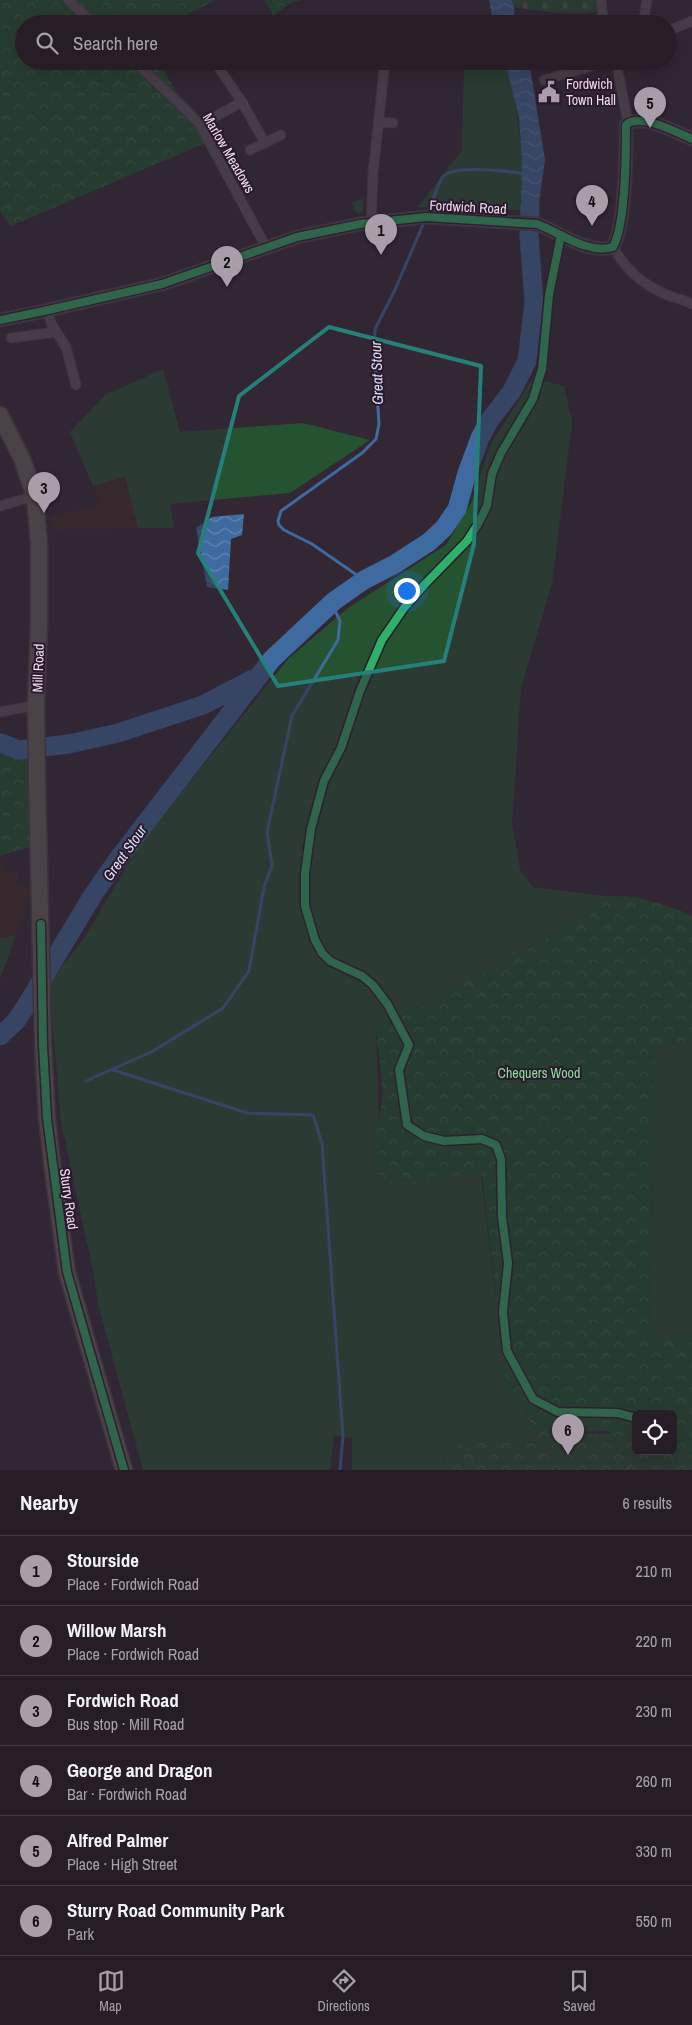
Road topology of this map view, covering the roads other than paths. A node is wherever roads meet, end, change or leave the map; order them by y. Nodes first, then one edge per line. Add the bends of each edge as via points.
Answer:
1 (68, 0) edge
2 (601, 0) edge
3 (647, 0) edge
4 (84, 15) edge
5 (603, 15) edge
6 (644, 15) edge
7 (692, 21) edge
8 (677, 27) edge
9 (144, 70) edge
10 (223, 70) edge
11 (384, 70) edge
12 (578, 70) edge
13 (618, 70) edge
14 (544, 80) dead end
15 (242, 102) junction
16 (378, 122) junction
17 (393, 123) dead end
18 (628, 123) junction
19 (200, 125) junction
20 (281, 135) dead end
21 (692, 138) edge
22 (265, 143) junction
23 (250, 150) dead end
24 (371, 224) junction
25 (266, 247) junction
26 (613, 247) junction
27 (692, 304) edge
28 (46, 311) junction
29 (0, 320) edge
30 (56, 332) junction
31 (11, 338) dead end
32 (76, 386) dead end
33 (0, 402) edge
34 (2, 417) edge
35 (36, 496) junction
36 (0, 506) edge
37 (0, 712) edge
38 (36, 712) junction
39 (41, 924) joint
40 (124, 1470) edge

1 - 4 street
2 - 5 street
3 - 6 street
7 - 8 street
9 - 19 street, Marlow Meadows
10 - 15 street
11 - 16 street
12 - 14 street
13 - 18 street
15 - 19 street
15 - 22 street
16 - 17 street
16 - 24 street
18 - 21 street via 642,120
18 - 26 street via 621,213
19 - 25 street, Marlow Meadows
20 - 22 street
22 - 23 street
24 - 25 street, Fordwich Road via 296,236
24 - 26 street, Fordwich Road via 426,217 518,222 549,228 571,242 606,249
25 - 28 street, Fordwich Road via 162,284
26 - 27 street via 635,277
28 - 29 street, Fordwich Road
28 - 30 street
30 - 31 street
30 - 32 street via 66,347
33 - 34 street
34 - 35 highway, Mill Road
35 - 36 street
35 - 38 highway, Mill Road via 39,624
37 - 38 street
38 - 39 highway, Mill Road
39 - 40 highway, Sturry Road via 47,1118 67,1272

